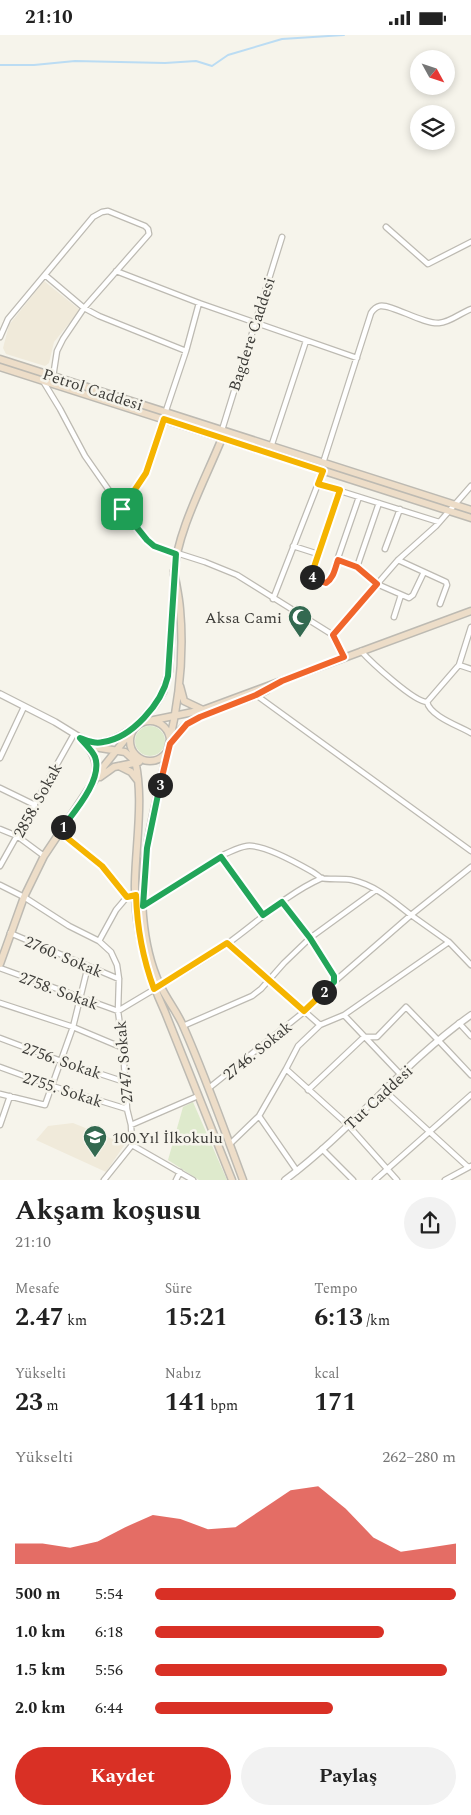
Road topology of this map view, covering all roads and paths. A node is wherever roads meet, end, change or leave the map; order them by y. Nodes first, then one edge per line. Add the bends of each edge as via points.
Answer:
1 (386, 227) dead end
2 (282, 237) dead end
3 (471, 242) edge
4 (116, 271) junction
5 (45, 275) junction
6 (199, 303) junction
7 (84, 308) junction
8 (470, 311) edge
9 (255, 323) junction
10 (0, 337) edge
11 (306, 341) junction
12 (186, 351) junction
13 (357, 358) junction
14 (0, 359) edge
15 (0, 367) edge
16 (53, 377) junction
17 (43, 381) junction
18 (165, 416) junction
19 (222, 434) junction
20 (271, 447) junction
21 (323, 463) junction
22 (323, 471) junction
23 (318, 484) junction
24 (471, 486) edge
25 (340, 490) junction
26 (359, 497) junction
27 (379, 503) junction
28 (454, 505) junction
29 (122, 509) junction
30 (400, 509) junction
31 (449, 511) junction
32 (471, 511) edge
33 (471, 518) edge
34 (439, 522) junction
35 (293, 546) junction
36 (385, 549) dead end
37 (176, 554) junction
38 (318, 555) junction
39 (338, 560) junction
40 (398, 560) junction
41 (357, 567) junction
42 (174, 571) junction
43 (424, 572) junction
44 (377, 584) junction
45 (401, 595) junction
46 (273, 599) junction
47 (440, 604) dead end
48 (471, 611) edge
49 (394, 617) dead end
50 (471, 627) edge
51 (333, 635) junction
52 (361, 651) junction
53 (344, 657) junction
54 (459, 665) junction
55 (471, 669) edge
56 (179, 681) junction
57 (255, 693) junction
58 (0, 694) edge
59 (427, 702) junction
60 (24, 707) junction
61 (202, 710) junction
62 (174, 716) junction
63 (149, 721) junction
64 (135, 727) junction
65 (471, 733) edge
66 (74, 734) junction
67 (80, 738) junction
68 (170, 744) junction
69 (117, 749) junction
70 (133, 752) junction
71 (0, 758) edge
72 (146, 760) junction
73 (136, 762) junction
74 (118, 765) junction
75 (139, 783) junction
76 (92, 785) junction
77 (0, 788) edge
78 (35, 805) junction
79 (0, 829) edge
80 (60, 832) junction
81 (17, 836) junction
82 (471, 851) edge
83 (44, 856) junction
84 (221, 857) junction
85 (0, 866) edge
86 (471, 867) edge
87 (322, 878) junction
88 (0, 885) edge
89 (376, 890) junction
90 (136, 895) junction
91 (24, 897) junction
92 (127, 897) junction
93 (282, 902) junction
94 (143, 906) junction
95 (263, 915) junction
96 (411, 915) junction
97 (10, 933) junction
98 (310, 938) junction
99 (100, 941) junction
100 (449, 942) junction
101 (227, 943) junction
102 (117, 965) joint
103 (471, 965) edge
104 (0, 966) edge
105 (88, 966) junction
106 (119, 979) junction
107 (270, 980) junction
108 (334, 982) junction
109 (157, 987) junction
110 (81, 999) junction
111 (0, 1003) edge
112 (118, 1011) junction
113 (304, 1011) junction
114 (344, 1015) junction
115 (471, 1015) edge
116 (459, 1023) junction
117 (320, 1025) junction
118 (183, 1026) junction
119 (73, 1027) junction
120 (471, 1036) edge
121 (364, 1037) junction
122 (0, 1038) edge
123 (438, 1040) junction
124 (123, 1047) junction
125 (61, 1061) junction
126 (0, 1067) edge
127 (286, 1069) junction
128 (401, 1075) junction
129 (471, 1075) edge
130 (125, 1082) junction
131 (52, 1086) junction
132 (209, 1088) junction
133 (308, 1090) junction
134 (384, 1091) junction
135 (0, 1094) edge
136 (471, 1095) edge
137 (10, 1097) junction
138 (198, 1097) junction
139 (127, 1109) junction
140 (259, 1116) junction
141 (0, 1125) edge
142 (131, 1125) junction
143 (348, 1125) junction
144 (430, 1131) junction
145 (230, 1144) junction
146 (132, 1145) junction
147 (322, 1149) junction
148 (470, 1167) edge
149 (387, 1168) junction
150 (180, 1171) junction
151 (297, 1171) junction
152 (104, 1180) edge
153 (176, 1180) edge
154 (193, 1180) edge
155 (232, 1180) edge
156 (243, 1180) edge
157 (285, 1180) edge
158 (353, 1180) edge
159 (375, 1180) edge
160 (397, 1180) edge
161 (445, 1180) edge

1 - 3 street via 428,264
2 - 9 street, Bagdere Caddesi
4 - 5 street via 149,231 145,226 108,211 93,217
4 - 6 street
4 - 7 street
5 - 7 street
5 - 10 street via 8,319
6 - 9 street
6 - 12 street
7 - 12 street
7 - 16 street via 60,343
8 - 13 street via 450,321 433,323 378,306 371,313
9 - 11 street
9 - 19 street, Bagdere Caddesi
11 - 13 street
11 - 20 street
12 - 18 street
13 - 21 street
14 - 16 main road, Petrol Caddesi
15 - 17 main road
16 - 18 main road, Petrol Caddesi
17 - 18 main road
17 - 29 street via 85,456
18 - 19 main road, Petrol Caddesi
18 - 29 street via 146,473
19 - 20 main road, Petrol Caddesi
19 - 22 main road
19 - 37 main road
20 - 21 main road, Petrol Caddesi
21 - 28 main road, Petrol Caddesi
22 - 23 street
22 - 31 main road
23 - 25 street
23 - 35 street
24 - 28 street
25 - 26 street
25 - 38 street
26 - 27 street
26 - 39 street
27 - 30 street
27 - 41 street
28 - 31 street
28 - 32 main road, Petrol Caddesi
29 - 37 street via 154,546
30 - 34 street
30 - 36 street
31 - 33 main road
31 - 34 street
34 - 40 street
35 - 38 street
35 - 46 street
37 - 42 main road
37 - 46 street via 226,570
38 - 39 street via 312,576 326,583 331,579
39 - 41 street
40 - 43 street
40 - 44 street
41 - 44 street
42 - 56 main road via 180,608
42 - 64 main road via 168,679 158,701
43 - 45 street via 412,597
43 - 47 street via 446,583
44 - 45 street
44 - 51 street
45 - 49 street
46 - 51 street
48 - 52 main road
50 - 54 street
51 - 53 street
52 - 53 main road
52 - 59 street via 394,681
53 - 57 main road
54 - 55 street
54 - 59 street
56 - 61 main road via 184,701
56 - 62 main road
57 - 61 main road
57 - 68 main road via 196,719 183,727
57 - 82 street
58 - 60 street
59 - 65 street via 437,715
60 - 66 street
60 - 71 street
61 - 62 main road
62 - 63 main road
62 - 68 main road
63 - 64 main road
63 - 68 main road via 157,722 166,729
64 - 67 main road via 105,742
64 - 69 main road
64 - 70 main road via 130,737
66 - 67 street
66 - 78 street, 2858. Sokak
67 - 69 main road via 94,747
67 - 76 main road via 95,758
68 - 72 main road via 161,757
68 - 94 main road via 150,835
69 - 73 main road via 128,753
69 - 76 main road
70 - 72 main road
70 - 73 main road
72 - 73 main road
73 - 74 main road
73 - 75 main road
74 - 75 main road via 129,771
74 - 76 main road
75 - 90 main road
76 - 80 main road
77 - 78 street
78 - 81 street, 2858. Sokak
79 - 81 street
80 - 83 main road
80 - 92 street via 102,866
81 - 83 street
81 - 85 street, 2858. Sokak
83 - 91 main road
84 - 87 street via 248,845 259,847
84 - 94 street
84 - 95 street
86 - 96 street, 2746. Sokak
87 - 89 street via 353,880
87 - 93 street
88 - 91 street, 2760. Sokak
89 - 96 street
89 - 98 street
90 - 92 street
90 - 109 main road via 141,942 148,972
91 - 97 main road
91 - 99 street, 2760. Sokak via 69,926
92 - 99 street via 116,909
93 - 95 street
93 - 98 street
94 - 109 main road via 146,939
95 - 101 street
96 - 100 street
96 - 108 street, 2746. Sokak
97 - 104 main road
97 - 105 street, 2760. Sokak
98 - 107 street
98 - 108 street via 334,976
99 - 102 street, 2760. Sokak via 111,952
100 - 103 street
100 - 114 street
101 - 107 street
101 - 109 street
102 - 106 street, 2747. Sokak
104 - 110 street, 2758. Sokak
105 - 106 street, 2760. Sokak
105 - 110 street
106 - 112 street, 2747. Sokak
107 - 113 street
107 - 118 street via 252,996
108 - 113 street, 2746. Sokak
109 - 112 street
109 - 118 main road
109 - 138 main road
110 - 112 street, 2758. Sokak
110 - 119 street
111 - 119 street
112 - 124 street, 2747. Sokak
113 - 117 street
113 - 132 street, 2746. Sokak
114 - 117 street
114 - 121 street
115 - 116 street, Tut Caddesi
116 - 120 street
116 - 123 street, Tut Caddesi
117 - 127 street via 298,1046
118 - 132 main road
119 - 124 street
119 - 125 street
121 - 123 street via 377,1037 406,1007
121 - 128 street
121 - 133 street
122 - 125 street, 2756. Sokak
123 - 128 street, Tut Caddesi
123 - 129 street
124 - 130 street, 2747. Sokak
125 - 130 street, 2756. Sokak
125 - 131 street
126 - 131 street, 2755. Sokak
127 - 133 street
127 - 140 street
128 - 134 street, Tut Caddesi
130 - 139 street, 2747. Sokak
131 - 137 street via 45,1105
131 - 139 street, 2755. Sokak
132 - 145 main road
133 - 143 street
134 - 143 street, Tut Caddesi
134 - 144 street
135 - 137 street
136 - 144 street
137 - 141 street
138 - 142 street
138 - 155 main road
139 - 142 street, 2747. Sokak
140 - 145 street
140 - 151 street
142 - 146 street, 2747. Sokak
143 - 147 street, Tut Caddesi
143 - 149 street
144 - 148 street
144 - 149 street
145 - 156 main road
146 - 150 street
146 - 152 street
147 - 151 street, Tut Caddesi
147 - 158 street
148 - 161 street
149 - 159 street
149 - 160 street
150 - 153 street
150 - 154 street
151 - 157 street, Tut Caddesi

